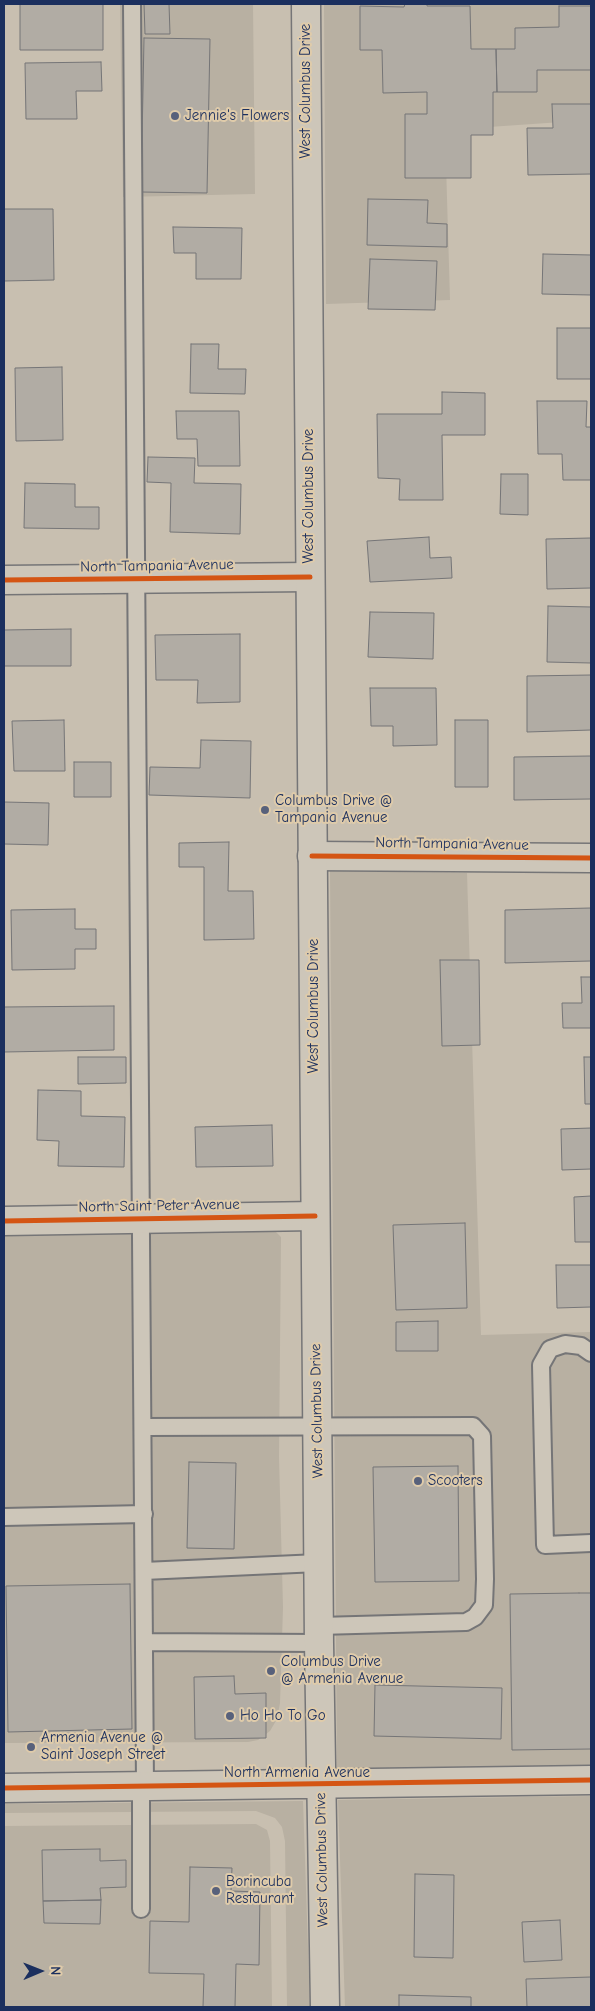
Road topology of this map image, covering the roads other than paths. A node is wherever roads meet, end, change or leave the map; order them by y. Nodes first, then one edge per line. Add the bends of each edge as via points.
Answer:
1 (132, 4) edge
2 (306, 4) edge
3 (310, 577) junction
4 (134, 579) junction
5 (4, 580) edge
6 (312, 856) junction
7 (591, 858) edge
8 (315, 1216) junction
9 (142, 1219) junction
10 (4, 1221) edge
11 (591, 1353) edge
12 (317, 1426) junction
13 (143, 1427) junction
14 (144, 1514) junction
15 (4, 1517) edge
16 (591, 1544) edge
17 (318, 1563) junction
18 (144, 1571) junction
19 (319, 1635) junction
20 (144, 1642) junction
21 (591, 1780) edge
22 (320, 1785) junction
23 (143, 1786) junction
24 (4, 1788) edge
25 (141, 1909) dead end
26 (325, 2007) edge

1 - 4 lane
2 - 3 main road, West Columbus Drive
3 - 4 main road, North Tampania Avenue
3 - 6 main road, West Columbus Drive
4 - 5 main road, North Tampania Avenue
4 - 9 lane
6 - 7 main road, North Tampania Avenue
6 - 8 main road, West Columbus Drive
8 - 9 main road, North Saint Peter Avenue
8 - 12 main road, West Columbus Drive
9 - 10 main road, North Saint Peter Avenue
9 - 13 lane
11 - 16 lane via 581,1346 565,1344 550,1349 541,1365 545,1545
12 - 13 lane
12 - 17 main road, West Columbus Drive
12 - 19 lane via 474,1426 482,1436 485,1579 484,1605 475,1617 466,1622
13 - 14 lane
14 - 15 lane
14 - 18 lane
17 - 18 lane
17 - 19 main road, West Columbus Drive
18 - 20 lane
19 - 20 lane
19 - 22 main road, West Columbus Drive
20 - 23 lane
21 - 22 main road, North Armenia Avenue
22 - 23 main road, North Armenia Avenue
22 - 26 main road, West Columbus Drive
23 - 24 main road, North Armenia Avenue
23 - 25 lane

